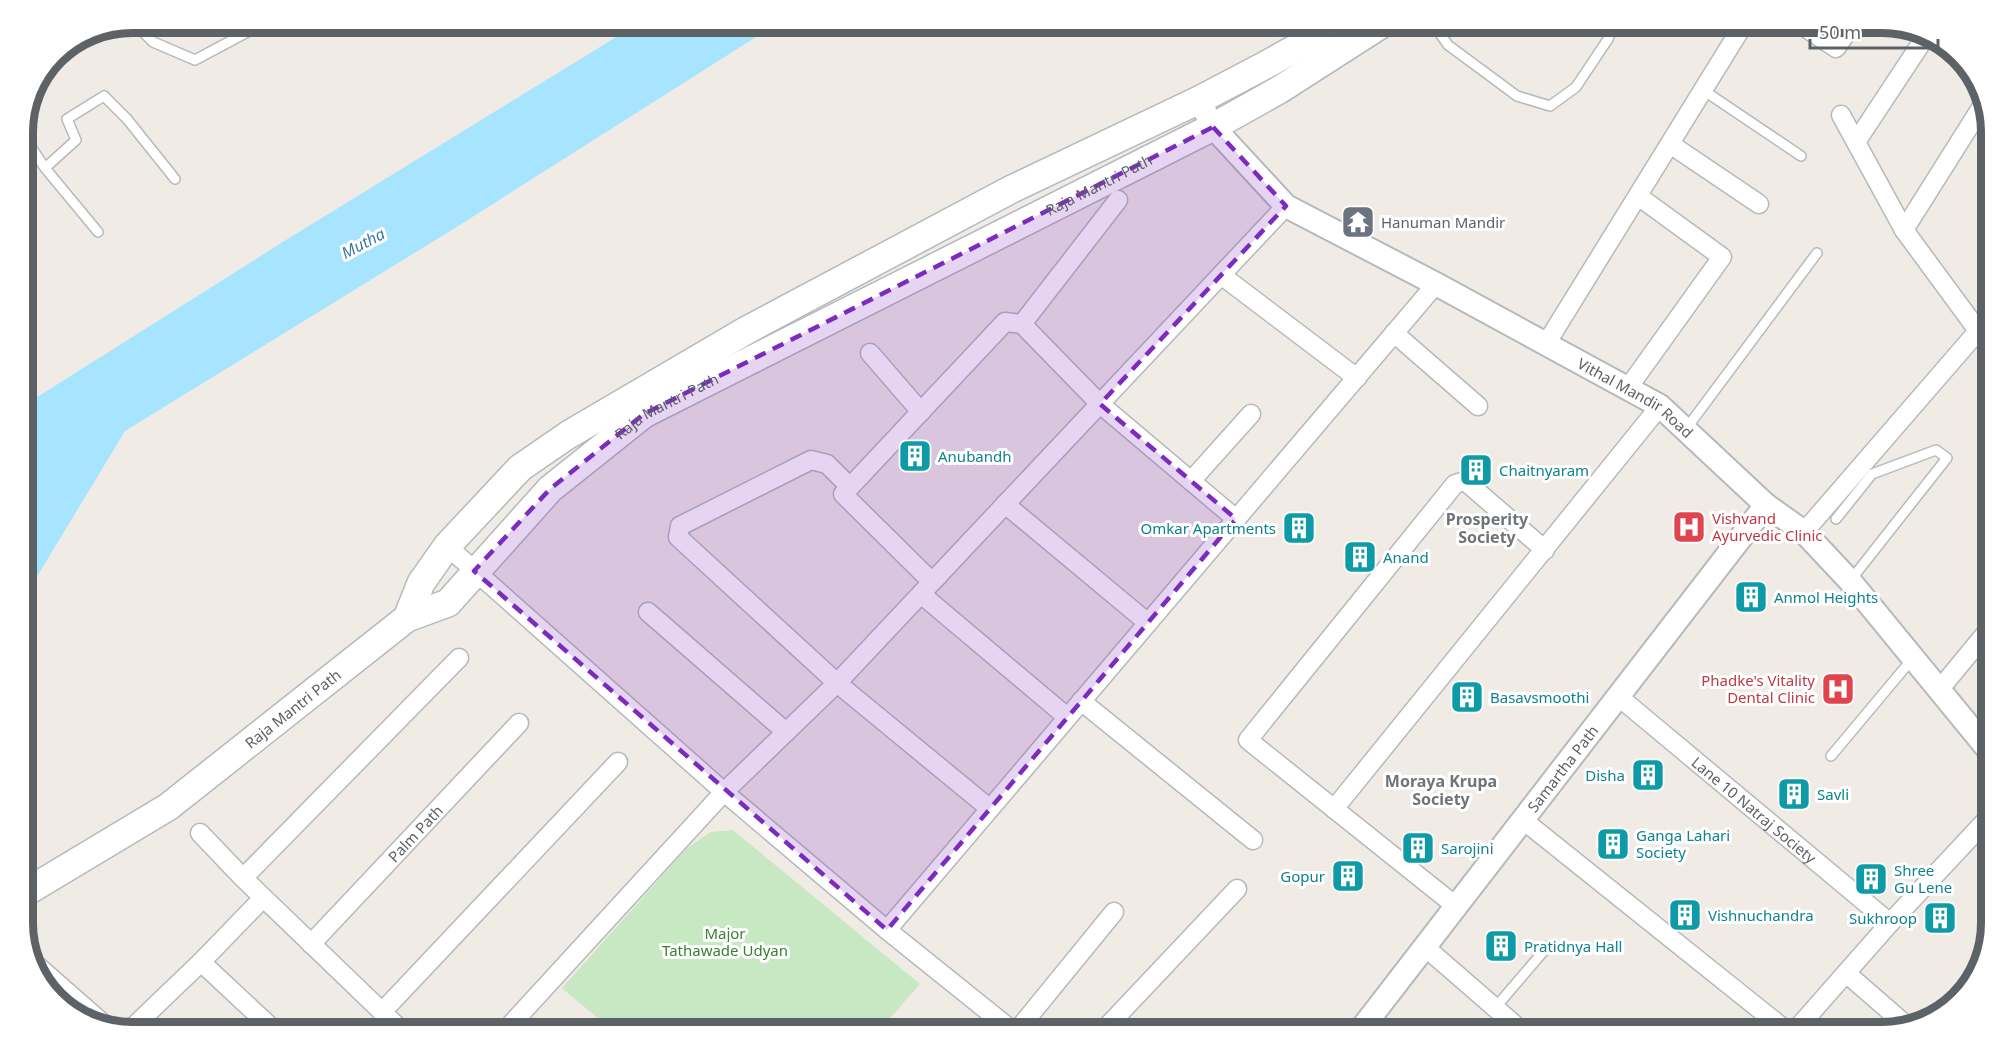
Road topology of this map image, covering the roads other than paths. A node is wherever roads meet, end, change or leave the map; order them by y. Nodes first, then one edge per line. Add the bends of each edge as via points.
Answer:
1 (144, 33) edge
2 (245, 33) edge
3 (1319, 33) edge
4 (1368, 33) edge
5 (1440, 33) edge
6 (1610, 33) edge
7 (1738, 33) edge
8 (1814, 33) edge
9 (1846, 33) edge
10 (1922, 41) edge
11 (1703, 90) junction
12 (1199, 100) junction
13 (1979, 111) edge
14 (1841, 115) dead end
15 (1213, 127) junction
16 (1856, 142) junction
17 (1670, 144) junction
18 (33, 155) edge
19 (1801, 156) dead end
20 (45, 168) junction
21 (175, 179) dead end
22 (1638, 196) junction
23 (1118, 200) dead end
24 (1759, 204) dead end
25 (1286, 206) junction
26 (1904, 230) junction
27 (98, 232) dead end
28 (1816, 253) dead end
29 (1221, 275) junction
30 (1436, 284) junction
31 (1022, 324) junction
32 (1981, 329) edge
33 (1979, 332) junction
34 (1394, 333) junction
35 (1546, 344) junction
36 (870, 353) dead end
37 (1357, 378) junction
38 (1628, 388) junction
39 (1100, 404) junction
40 (1478, 406) dead end
41 (1660, 406) junction
42 (921, 412) junction
43 (1251, 414) dead end
44 (1686, 429) junction
45 (1191, 481) junction
46 (850, 487) junction
47 (1005, 504) junction
48 (1766, 505) junction
49 (1236, 519) junction
50 (1836, 519) dead end
51 (1804, 532) junction
52 (447, 546) junction
53 (1545, 550) junction
54 (474, 572) junction
55 (939, 575) junction
56 (1850, 581) junction
57 (921, 594) junction
58 (648, 612) dead end
59 (407, 618) junction
60 (1148, 623) junction
61 (1981, 639) edge
62 (459, 658) dead end
63 (1913, 658) junction
64 (837, 683) junction
65 (1939, 690) junction
66 (1618, 698) junction
67 (1081, 701) junction
68 (1067, 717) junction
69 (519, 723) dead end
70 (786, 732) junction
71 (1981, 735) edge
72 (1831, 756) dead end
73 (618, 762) dead end
74 (724, 792) junction
75 (989, 808) junction
76 (1335, 809) junction
77 (1523, 820) junction
78 (1981, 826) edge
79 (200, 833) dead end
80 (1253, 840) dead end
81 (243, 878) junction
82 (33, 888) edge
83 (1237, 889) dead end
84 (263, 898) junction
85 (1457, 907) junction
86 (1114, 912) dead end
87 (1890, 923) junction
88 (887, 930) junction
89 (311, 944) junction
90 (1548, 946) dead end
91 (1425, 948) junction
92 (201, 962) junction
93 (1846, 973) junction
94 (49, 976) edge
95 (1495, 1008) junction
96 (382, 1012) junction
97 (91, 1013) edge
98 (1900, 1020) edge
99 (138, 1022) edge
100 (265, 1022) edge
101 (392, 1022) edge
102 (518, 1022) edge
103 (1002, 1022) edge
104 (1023, 1022) edge
105 (1111, 1022) edge
106 (1367, 1022) edge
107 (1511, 1022) edge
108 (1776, 1022) edge
109 (1803, 1022) edge

1 - 2 lane via 153,42 195,60
3 - 12 main road
4 - 15 main road, Raja Mantri Path
5 - 6 lane via 1448,45 1517,96 1550,106 1576,87
7 - 11 street
8 - 9 street via 1836,48
10 - 16 street
11 - 17 street
11 - 19 lane
12 - 15 street, Vithal Mandir Road
12 - 52 main road via 1010,190 747,330 568,435 520,468
13 - 26 street
14 - 16 street
15 - 25 street, Vithal Mandir Road
15 - 54 main road, Raja Mantri Path via 644,414 550,489
16 - 26 street
17 - 22 street
17 - 24 street
18 - 20 lane
20 - 21 lane via 76,140 67,119 104,96
20 - 27 lane
22 - 35 street
22 - 38 street via 1722,256
23 - 31 street
25 - 29 street
25 - 30 street, Vithal Mandir Road
26 - 33 street
28 - 44 lane
29 - 37 street
29 - 39 street
30 - 34 street
30 - 35 street, Vithal Mandir Road
31 - 39 street
31 - 42 street via 1005,322
32 - 33 street
33 - 51 street
34 - 37 street
34 - 40 street
35 - 38 street, Vithal Mandir Road
36 - 42 street
37 - 49 street
38 - 41 street, Vithal Mandir Road
39 - 45 street
39 - 47 street
41 - 44 street, Vithal Mandir Road
41 - 53 street
42 - 46 street
43 - 45 street
44 - 48 street, Vithal Mandir Road
45 - 49 street
46 - 55 street via 843,494 932,582
46 - 64 street via 827,464 811,460 680,526 678,537
47 - 55 street
47 - 60 street
48 - 51 street, Vithal Mandir Road
48 - 66 street, Samartha Path
49 - 60 street
50 - 56 lane via 1872,474 1936,450 1947,458
51 - 56 street, Vithal Mandir Road
52 - 54 street
52 - 59 main road via 421,583
53 - 76 street
53 - 76 street via 1465,481 1455,484 1248,740
54 - 59 main road, Raja Mantri Path via 448,603
54 - 74 street
55 - 57 street
56 - 63 street, Vithal Mandir Road
57 - 64 street
57 - 68 street
58 - 70 street
59 - 82 main road, Raja Mantri Path via 168,807
60 - 67 street
61 - 65 street
62 - 81 street
63 - 65 street, Vithal Mandir Road
63 - 72 lane
64 - 70 street
64 - 75 street
65 - 71 street, Vithal Mandir Road
66 - 77 street, Samartha Path
66 - 87 street, Lane 10 Natraj Society
67 - 68 street
67 - 80 street
68 - 75 street
69 - 89 street, Palm Path
70 - 74 street
73 - 96 street
74 - 88 street
74 - 102 street
75 - 88 street
76 - 85 street
77 - 85 street, Samartha Path
77 - 108 street
78 - 87 street
79 - 81 street
81 - 84 street
83 - 105 street
84 - 89 street
84 - 92 street
85 - 91 street, Samartha Path
86 - 104 street
87 - 93 street
88 - 103 street
89 - 96 street
90 - 95 lane
91 - 95 street
91 - 106 street, Samartha Path
92 - 99 street
92 - 100 street
93 - 98 street
93 - 109 street
94 - 97 street
95 - 107 street
96 - 101 street

